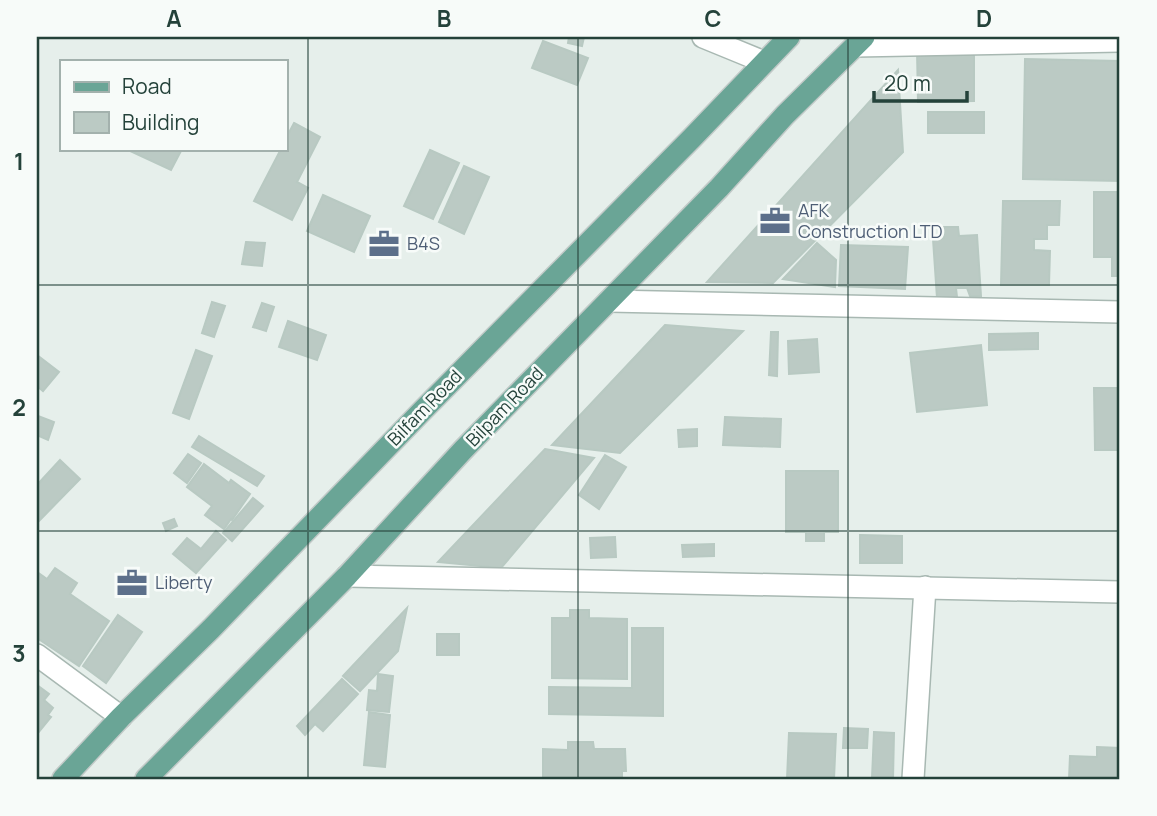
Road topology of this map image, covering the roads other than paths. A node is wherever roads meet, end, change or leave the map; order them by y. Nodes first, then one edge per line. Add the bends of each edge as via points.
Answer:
1 (703, 37) edge
2 (789, 37) edge
3 (860, 41) edge
4 (1120, 41) edge
5 (765, 62) junction
6 (609, 301) junction
7 (1120, 312) edge
8 (347, 576) junction
9 (925, 587) junction
10 (1120, 592) edge
11 (37, 655) edge
12 (121, 717) junction
13 (63, 779) edge
14 (146, 779) edge
15 (913, 779) edge

1 - 5 street
2 - 5 main road, Bilfam Road
3 - 4 street
3 - 6 main road, Bilpam Road
5 - 12 main road, Bilfam Road
6 - 7 street
6 - 8 main road, Bilpam Road
8 - 9 street
8 - 14 main road, Bilpam Road
9 - 10 street
9 - 15 street
11 - 12 street
12 - 13 main road, Bilfam Road

